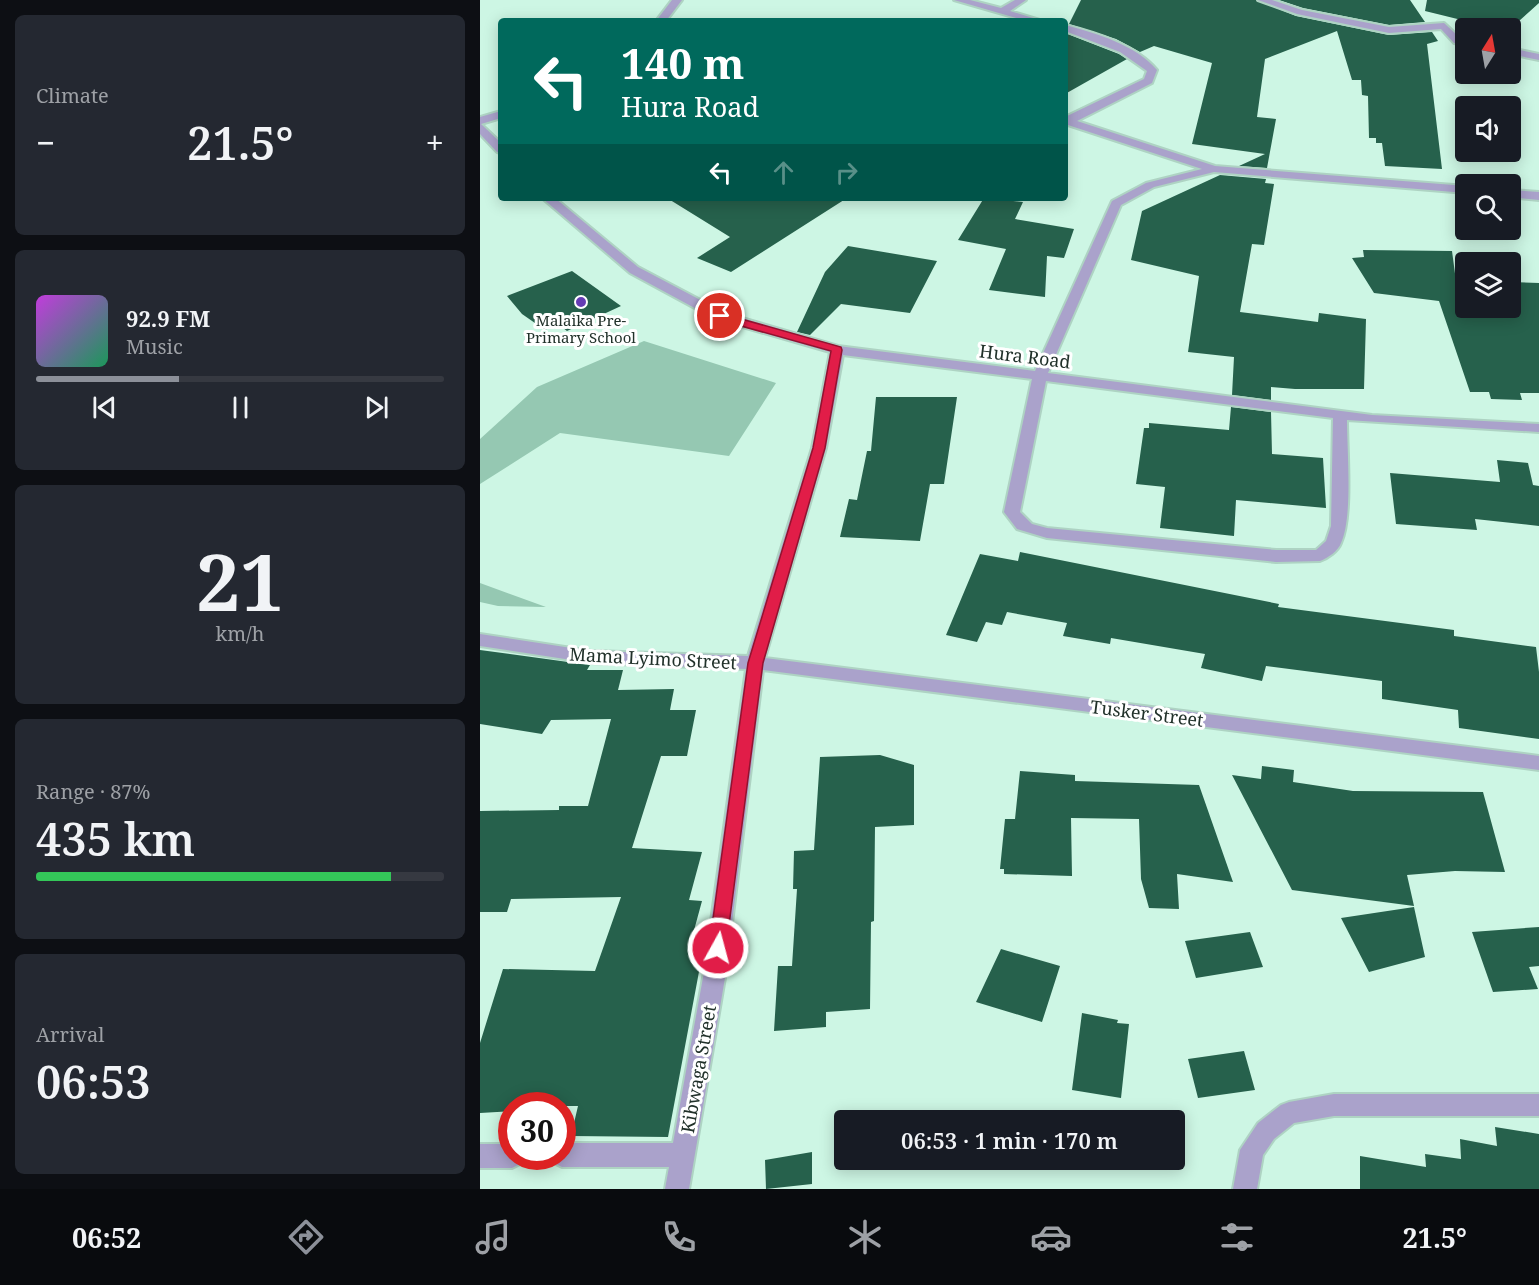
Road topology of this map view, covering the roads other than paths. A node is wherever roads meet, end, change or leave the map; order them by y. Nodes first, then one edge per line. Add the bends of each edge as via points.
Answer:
1 (677, 0) edge
2 (959, 0) edge
3 (1021, 0) edge
4 (1263, 0) edge
5 (1311, 0) edge
6 (1002, 12) junction
7 (1300, 12) junction
8 (663, 18) edge
9 (1026, 18) edge
10 (1068, 29) edge
11 (1455, 40) edge
12 (1521, 53) edge
13 (1539, 57) edge
14 (498, 115) edge
15 (1068, 119) edge
16 (480, 121) edge
17 (1068, 121) edge
18 (480, 127) edge
19 (498, 147) edge
20 (1214, 169) junction
21 (1455, 189) edge
22 (1521, 194) edge
23 (1539, 196) edge
24 (552, 201) edge
25 (837, 350) junction
26 (1040, 376) junction
27 (1340, 414) junction
28 (1539, 428) edge
29 (480, 640) edge
30 (755, 663) junction
31 (1539, 763) edge
32 (1539, 1105) edge
33 (498, 1155) edge
34 (576, 1155) edge
35 (683, 1155) junction
36 (480, 1156) edge
37 (677, 1189) edge
38 (1245, 1189) edge

1 - 8 street
2 - 6 street
3 - 6 street
4 - 7 street
5 - 7 street
6 - 9 street
7 - 11 street via 1389,30 1444,27
10 - 15 street via 1144,62 1152,70 1152,76 1143,84
12 - 13 street
14 - 16 street
17 - 20 street
18 - 19 street
20 - 21 street
20 - 26 street via 1150,185 1116,203
22 - 23 street
24 - 25 street, Hura Road via 633,270 720,316
25 - 26 street, Hura Road
25 - 30 street, Kibwaga Street via 819,448
26 - 27 street, Hura Road
26 - 27 street via 1012,512 1026,529 1047,533 1276,556 1320,555 1333,544 1339,526
27 - 28 street, Hura Road
29 - 30 street, Mama Lyimo Street via 591,657
30 - 31 street, Tusker Street
30 - 35 street, Kibwaga Street via 715,972
32 - 38 street via 1334,1105 1289,1113 1266,1131 1252,1150
33 - 36 street
34 - 35 street
35 - 37 street, Kibwaga Street

